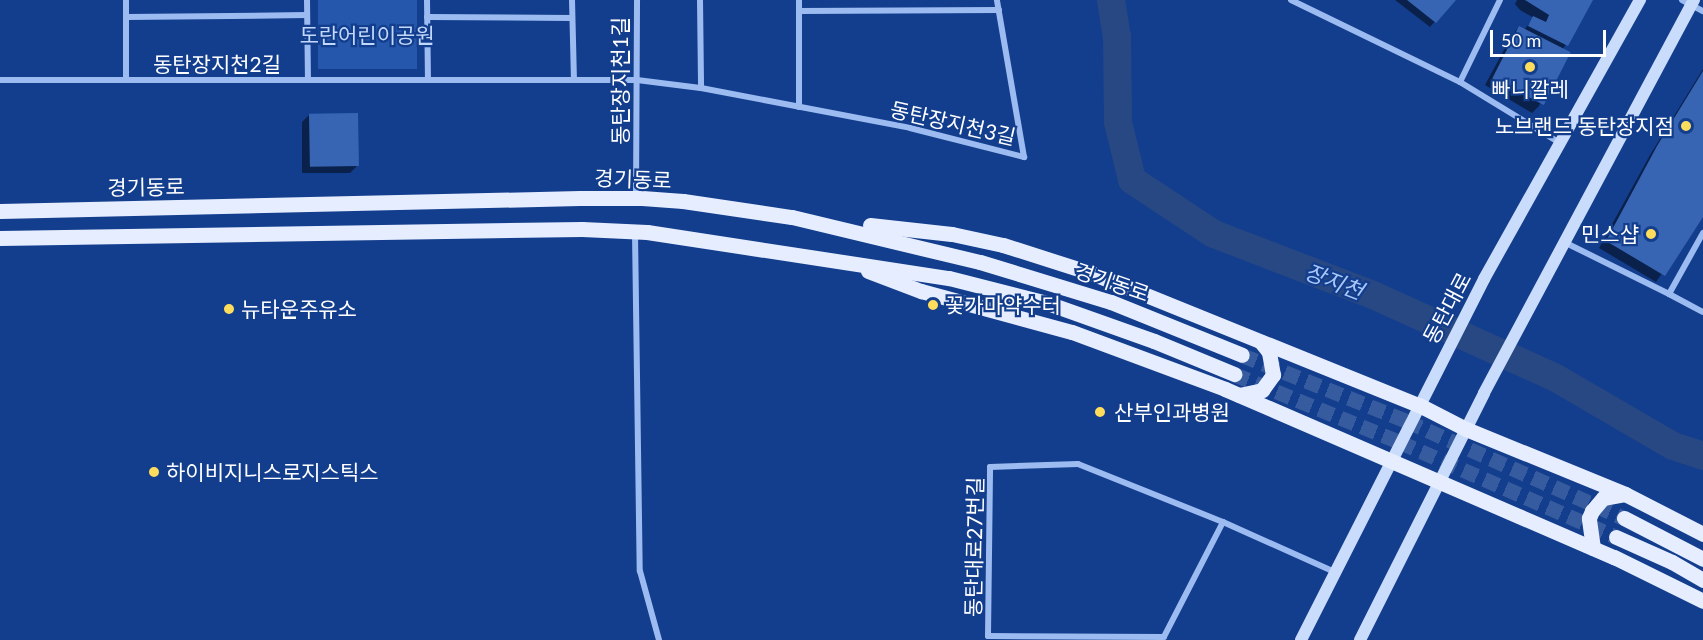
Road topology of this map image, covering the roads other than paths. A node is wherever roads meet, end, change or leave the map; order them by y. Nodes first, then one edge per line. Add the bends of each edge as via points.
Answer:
1 (126, 0) edge
2 (307, 0) edge
3 (427, 0) edge
4 (572, 0) edge
5 (637, 0) edge
6 (700, 0) edge
7 (799, 0) edge
8 (997, 0) edge
9 (1291, 0) edge
10 (1500, 0) edge
11 (1640, 0) edge
12 (1689, 2) edge
13 (999, 10) junction
14 (799, 11) junction
15 (1703, 11) edge
16 (307, 15) junction
17 (126, 17) junction
18 (427, 17) junction
19 (572, 18) junction
20 (0, 80) edge
21 (126, 80) junction
22 (308, 80) junction
23 (428, 80) junction
24 (574, 80) junction
25 (637, 80) junction
26 (1461, 82) junction
27 (701, 88) junction
28 (799, 107) junction
29 (1560, 143) junction
30 (636, 198) junction
31 (0, 211) edge
32 (792, 217) junction
33 (635, 232) junction
34 (1703, 233) edge
35 (0, 238) edge
36 (1566, 243) junction
37 (840, 261) junction
38 (1669, 294) junction
39 (1703, 312) edge
40 (1261, 342) junction
41 (1242, 355) tunnel mouth
42 (1234, 374) tunnel mouth
43 (1239, 395) junction
44 (1419, 405) junction
45 (1466, 429) junction
46 (1391, 461) junction
47 (1440, 482) junction
48 (1625, 494) junction
49 (1624, 518) tunnel mouth
50 (1223, 522) junction
51 (1703, 534) edge
52 (1616, 537) tunnel mouth
53 (1593, 548) junction
54 (1703, 559) edge
55 (1335, 572) junction
56 (1703, 580) edge
57 (1703, 601) edge
58 (988, 638) edge
59 (659, 640) edge
60 (1301, 640) edge
61 (1360, 640) edge

1 - 17 street, 동탄장지천2길
2 - 16 street, 동탄장지천2길
3 - 18 street
4 - 19 street
5 - 25 street, 동탄장지천1길
6 - 27 street
7 - 14 street
8 - 13 street, 동탄장지천3길
9 - 26 street
10 - 26 street
11 - 29 main road, 동탄대로
12 - 15 street
12 - 36 main road
13 - 14 street
13 - 28 street, 동탄장지천3길 via 1024,157 910,128
14 - 28 street
16 - 17 street
16 - 22 street, 동탄장지천2길
17 - 21 street, 동탄장지천2길
18 - 19 street
18 - 23 street
19 - 24 street
20 - 21 street, 동탄장지천2길
21 - 22 street, 동탄장지천2길
22 - 23 street, 동탄장지천2길
23 - 24 street, 동탄장지천2길
24 - 25 street, 동탄장지천2길
25 - 27 street, 동탄장지천3길
25 - 30 street, 동탄장지천1길
26 - 29 street
27 - 28 street, 동탄장지천3길
29 - 44 main road, 동탄대로
30 - 31 main road, 경기동로
30 - 32 main road, 경기동로
32 - 40 main road via 952,234 1003,245 1094,274
32 - 41 main road, 경기동로 via 980,261 1111,302
33 - 35 main road, 경기동로 via 582,229
33 - 37 main road, 경기동로
33 - 59 street via 640,572
34 - 38 street
36 - 38 street
36 - 45 main road
37 - 42 main road, 경기동로 via 949,278 1050,304
37 - 43 main road via 921,291 1072,332
38 - 39 street
40 - 43 main road via 1273,361 1270,383 1252,394
40 - 44 main road
43 - 46 main road
44 - 45 main road
44 - 46 main road, 동탄대로
45 - 47 main road
45 - 48 main road
46 - 47 main road
46 - 55 main road, 동탄대로
47 - 53 main road
47 - 61 main road
48 - 51 main road
48 - 53 main road via 1603,498 1592,511 1589,518
49 - 54 main road
50 - 55 street, 동탄대로27번길
50 - 58 street, 동탄대로27번길 via 1164,638
50 - 58 street, 동탄대로27번길 via 1077,464 990,467
52 - 56 main road
53 - 57 main road
55 - 60 main road, 동탄대로

